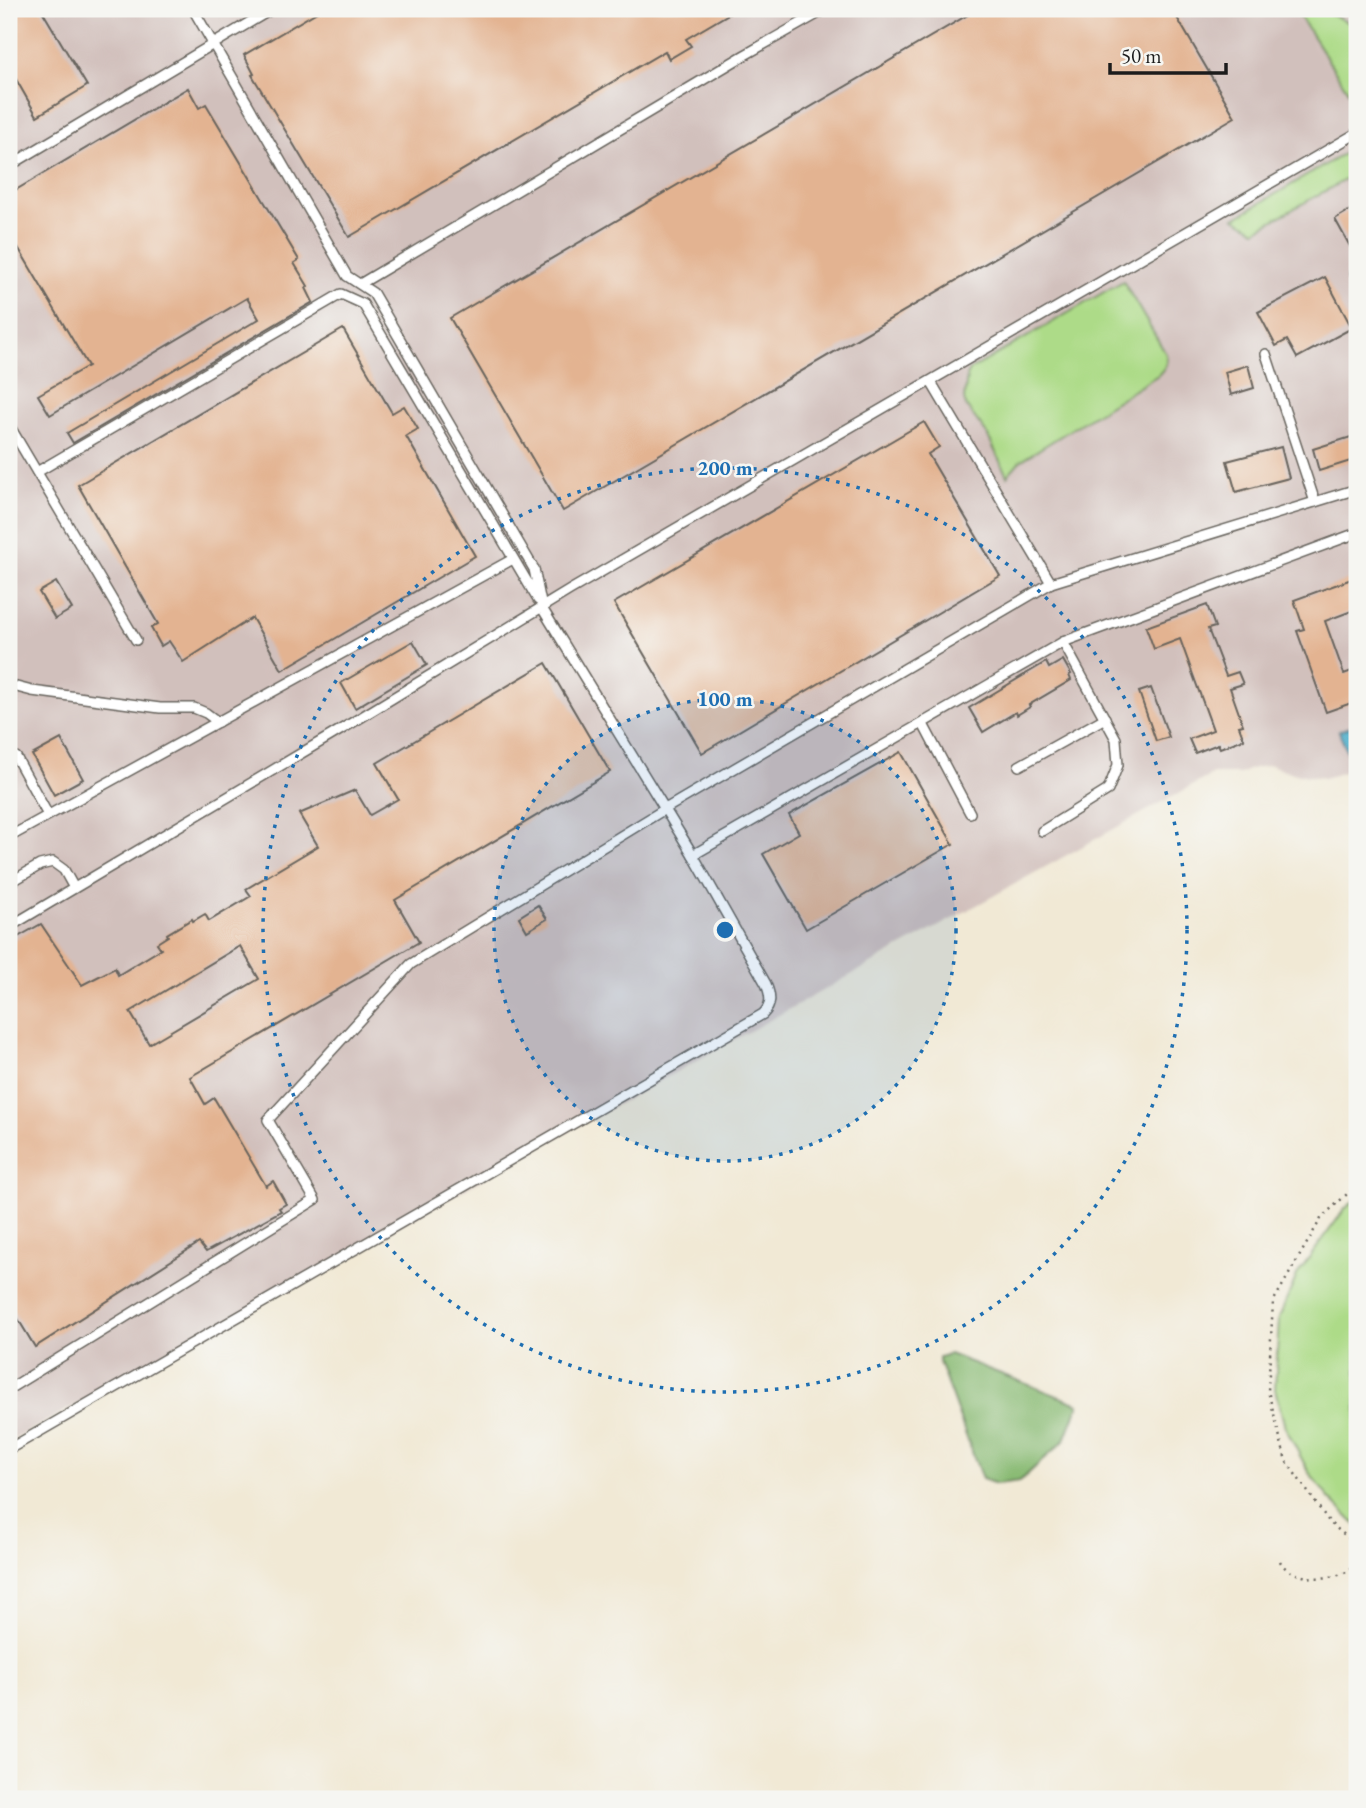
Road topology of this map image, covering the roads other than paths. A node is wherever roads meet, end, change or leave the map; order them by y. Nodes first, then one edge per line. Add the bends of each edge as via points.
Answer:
1 (193, 9) edge
2 (272, 9) edge
3 (826, 9) edge
4 (214, 44) junction
5 (1357, 133) edge
6 (9, 166) edge
7 (360, 284) junction
8 (1266, 354) dead end
9 (931, 382) junction
10 (9, 425) edge
11 (37, 472) junction
12 (1357, 489) edge
13 (1315, 502) junction
14 (1357, 533) edge
15 (513, 559) junction
16 (1051, 583) junction
17 (542, 608) junction
18 (136, 639) dead end
19 (1063, 642) junction
20 (9, 685) edge
21 (1105, 718) junction
22 (218, 722) junction
23 (923, 724) junction
24 (9, 761) edge
25 (1019, 766) dead end
26 (665, 809) junction
27 (970, 813) dead end
28 (48, 815) junction
29 (1041, 831) dead end
30 (9, 837) edge
31 (693, 855) junction
32 (9, 883) edge
33 (74, 888) junction
34 (9, 927) edge
35 (9, 1389) edge
36 (9, 1449) edge

1 - 4 lane
2 - 4 lane
3 - 7 lane
4 - 6 lane
4 - 7 lane via 347,276
5 - 9 lane
7 - 17 lane via 373,293 534,569
8 - 13 lane
9 - 16 lane
9 - 17 lane
10 - 11 lane
11 - 15 lane via 341,294 363,304
11 - 18 lane
12 - 13 lane
13 - 16 lane
14 - 19 lane
15 - 17 lane
15 - 22 lane
16 - 26 lane
17 - 26 lane
17 - 33 lane
19 - 21 lane
19 - 23 lane
20 - 22 lane via 160,708 194,708
21 - 25 lane
21 - 29 lane via 1116,739 1118,765 1108,790
22 - 28 lane
23 - 27 lane
23 - 31 lane
24 - 28 lane via 16,757
26 - 31 lane
26 - 35 lane via 411,964 268,1121 315,1200
28 - 30 lane
31 - 36 lane via 766,984 770,999 763,1014
32 - 33 lane via 53,862 64,870
33 - 34 lane

